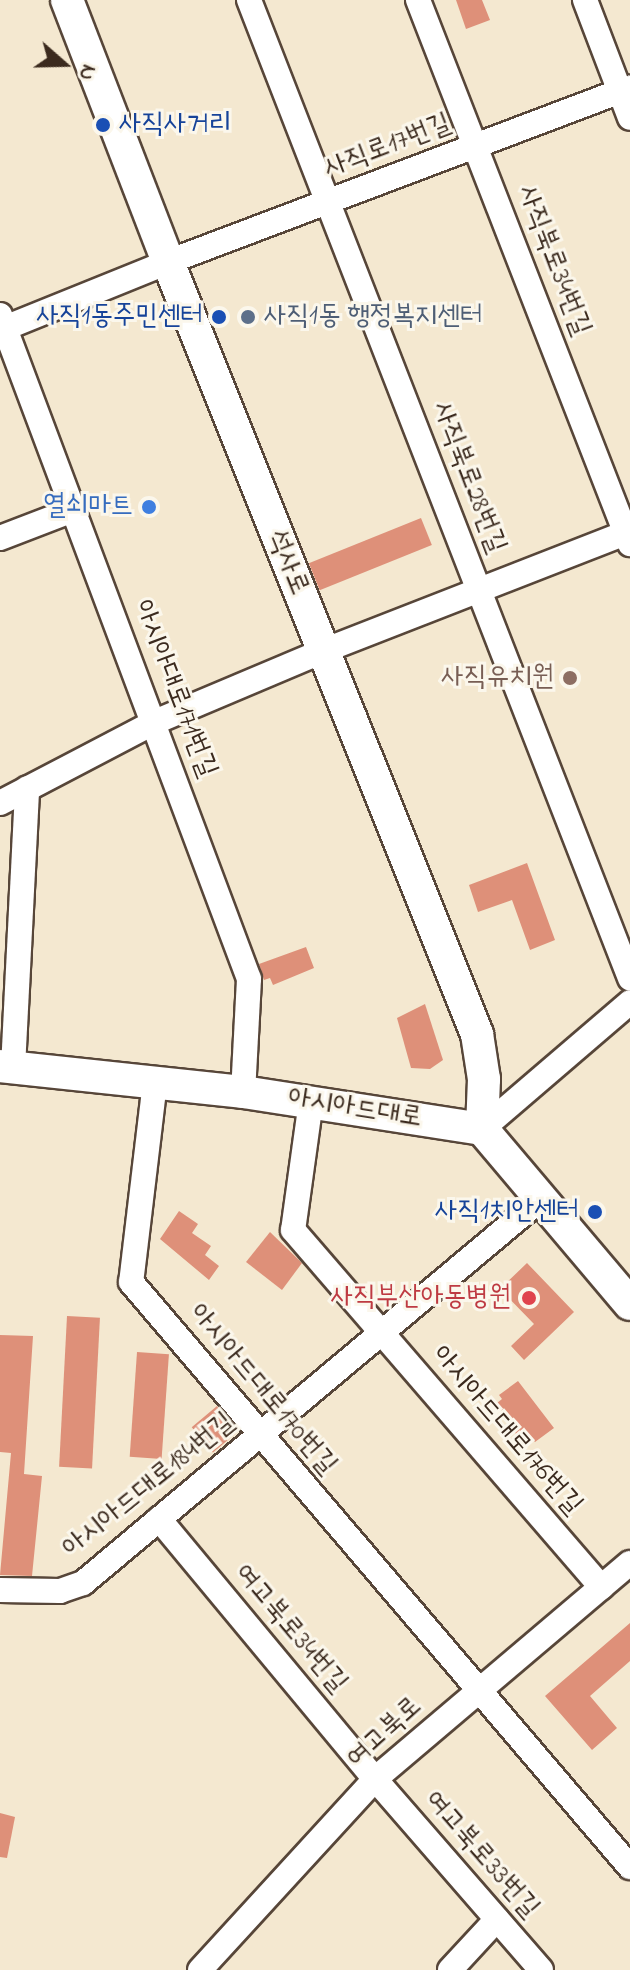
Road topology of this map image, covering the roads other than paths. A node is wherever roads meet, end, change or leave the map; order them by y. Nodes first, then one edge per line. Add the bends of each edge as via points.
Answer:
1 (67, 0) edge
2 (249, 0) edge
3 (418, 0) edge
4 (585, 0) edge
5 (625, 89) edge
6 (630, 118) edge
7 (476, 145) junction
8 (328, 202) junction
9 (168, 262) junction
10 (2, 325) edge
11 (73, 510) junction
12 (628, 536) edge
13 (0, 538) edge
14 (479, 590) junction
15 (323, 651) junction
16 (155, 722) junction
17 (27, 788) junction
18 (0, 803) edge
19 (630, 978) edge
20 (630, 1002) edge
21 (6, 1067) edge
22 (155, 1082) junction
23 (243, 1092) junction
24 (311, 1101) junction
25 (482, 1129) junction
26 (541, 1199) junction
27 (630, 1304) edge
28 (381, 1332) junction
29 (260, 1434) junction
30 (159, 1519) junction
31 (630, 1563) edge
32 (601, 1587) junction
33 (0, 1590) edge
34 (478, 1691) junction
35 (375, 1779) junction
36 (630, 1867) edge
37 (497, 1919) junction
38 (200, 1970) edge
39 (450, 1970) edge
40 (541, 1970) edge

1 - 9 main road, 석사로
2 - 8 street, 사직북로28번길
3 - 7 street, 사직북로34번길
4 - 5 street
5 - 6 street
5 - 7 street, 사직로17번길
7 - 8 street, 사직로17번길
7 - 12 street, 사직북로34번길
8 - 9 street, 사직로17번길
8 - 14 street, 사직북로28번길
9 - 10 street, 사직로17번길
9 - 15 main road, 석사로
10 - 11 street, 아시아대로171번길
11 - 13 street
11 - 16 street, 아시아대로171번길
12 - 14 street
14 - 15 street
14 - 19 street, 사직북로28번길
15 - 16 street
15 - 25 main road, 석사로 via 477,1034 484,1079
16 - 17 street
16 - 23 street, 아시아대로171번길 via 249,979
17 - 18 street
17 - 21 street
20 - 25 street
21 - 22 main road, 아시아드대로
22 - 23 main road, 아시아드대로
22 - 29 street, 아시아드대로170번길 via 131,1282
23 - 24 main road, 아시아드대로
24 - 25 main road, 아시아드대로
24 - 28 street, 아시아드대로176번길 via 293,1230
25 - 26 main road
26 - 27 main road
26 - 28 street, 아시아드대로184번길
28 - 29 street, 아시아드대로184번길
28 - 32 street, 아시아드대로176번길
29 - 30 street, 아시아드대로184번길
29 - 34 street, 아시아드대로170번길
30 - 33 street, 아시아드대로184번길 via 83,1583 60,1591
30 - 35 street, 여고북로34번길
31 - 32 street, 여고북로
32 - 34 street, 여고북로
34 - 35 street, 여고북로
34 - 36 street, 아시아드대로170번길
35 - 37 street, 여고북로33번길
35 - 38 street, 여고북로
37 - 39 street
37 - 40 street, 여고북로33번길

